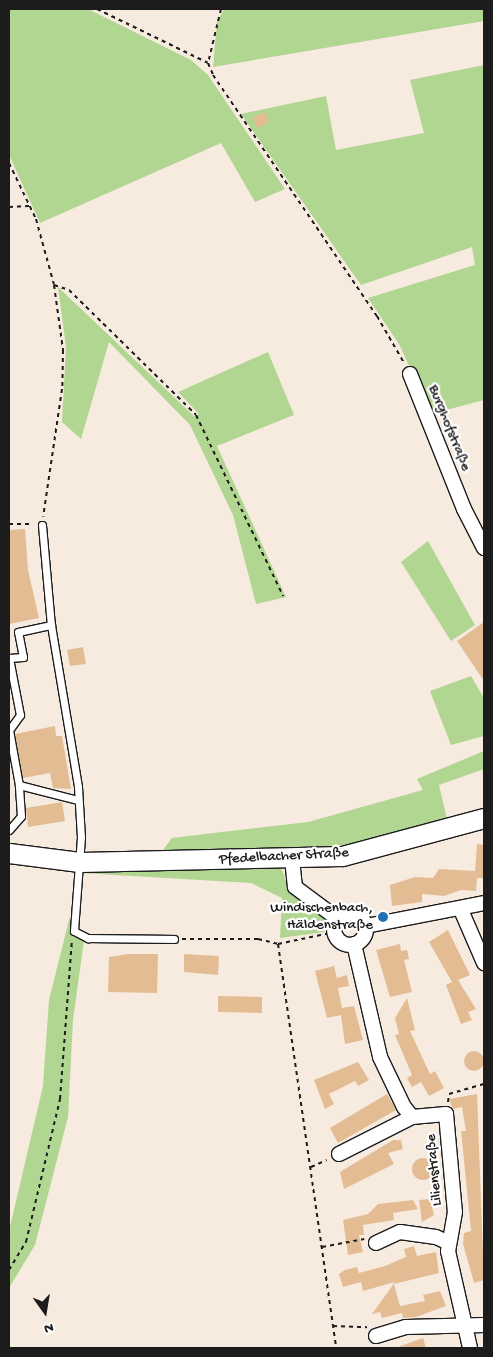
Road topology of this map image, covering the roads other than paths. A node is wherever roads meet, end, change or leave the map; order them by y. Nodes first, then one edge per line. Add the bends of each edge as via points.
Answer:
1 (410, 374) road end
2 (42, 525) road end
3 (484, 548) edge
4 (51, 625) junction
5 (9, 658) edge
6 (19, 785) junction
7 (78, 800) junction
8 (484, 818) edge
9 (9, 830) edge
10 (9, 854) edge
11 (292, 859) junction
12 (79, 862) junction
13 (484, 903) edge
14 (461, 910) junction
15 (336, 925) junction
16 (366, 926) junction
17 (174, 939) road end
18 (354, 944) junction
19 (484, 963) edge
20 (412, 1117) junction
21 (339, 1154) road end
22 (376, 1243) road end
23 (449, 1243) junction
24 (463, 1324) junction
25 (484, 1325) edge
26 (376, 1336) road end
27 (470, 1348) edge

1 - 3 street, Burghofstraße via 464,509
2 - 4 lane
4 - 5 lane via 18,632 23,657
4 - 7 lane
5 - 6 lane via 20,715 9,730
6 - 7 lane
6 - 9 lane via 21,816
7 - 12 lane
8 - 11 street, Pfedelbacher Straße via 342,856
10 - 12 street, Pfedelbacher Straße
11 - 12 street, Pfedelbacher Straße
11 - 15 street via 296,887
12 - 17 lane via 74,931 88,938
13 - 14 street
14 - 16 street
14 - 19 street
15 - 16 street via 354,913
15 - 18 street via 342,942
16 - 18 street via 364,937
18 - 20 street, Lilienstraße via 380,1057
20 - 21 street
20 - 23 street, Lilienstraße via 446,1114 455,1212
22 - 23 street via 400,1232 436,1237
23 - 24 street, Lilienstraße
24 - 25 street
24 - 26 street via 406,1327
24 - 27 street, Lilienstraße

